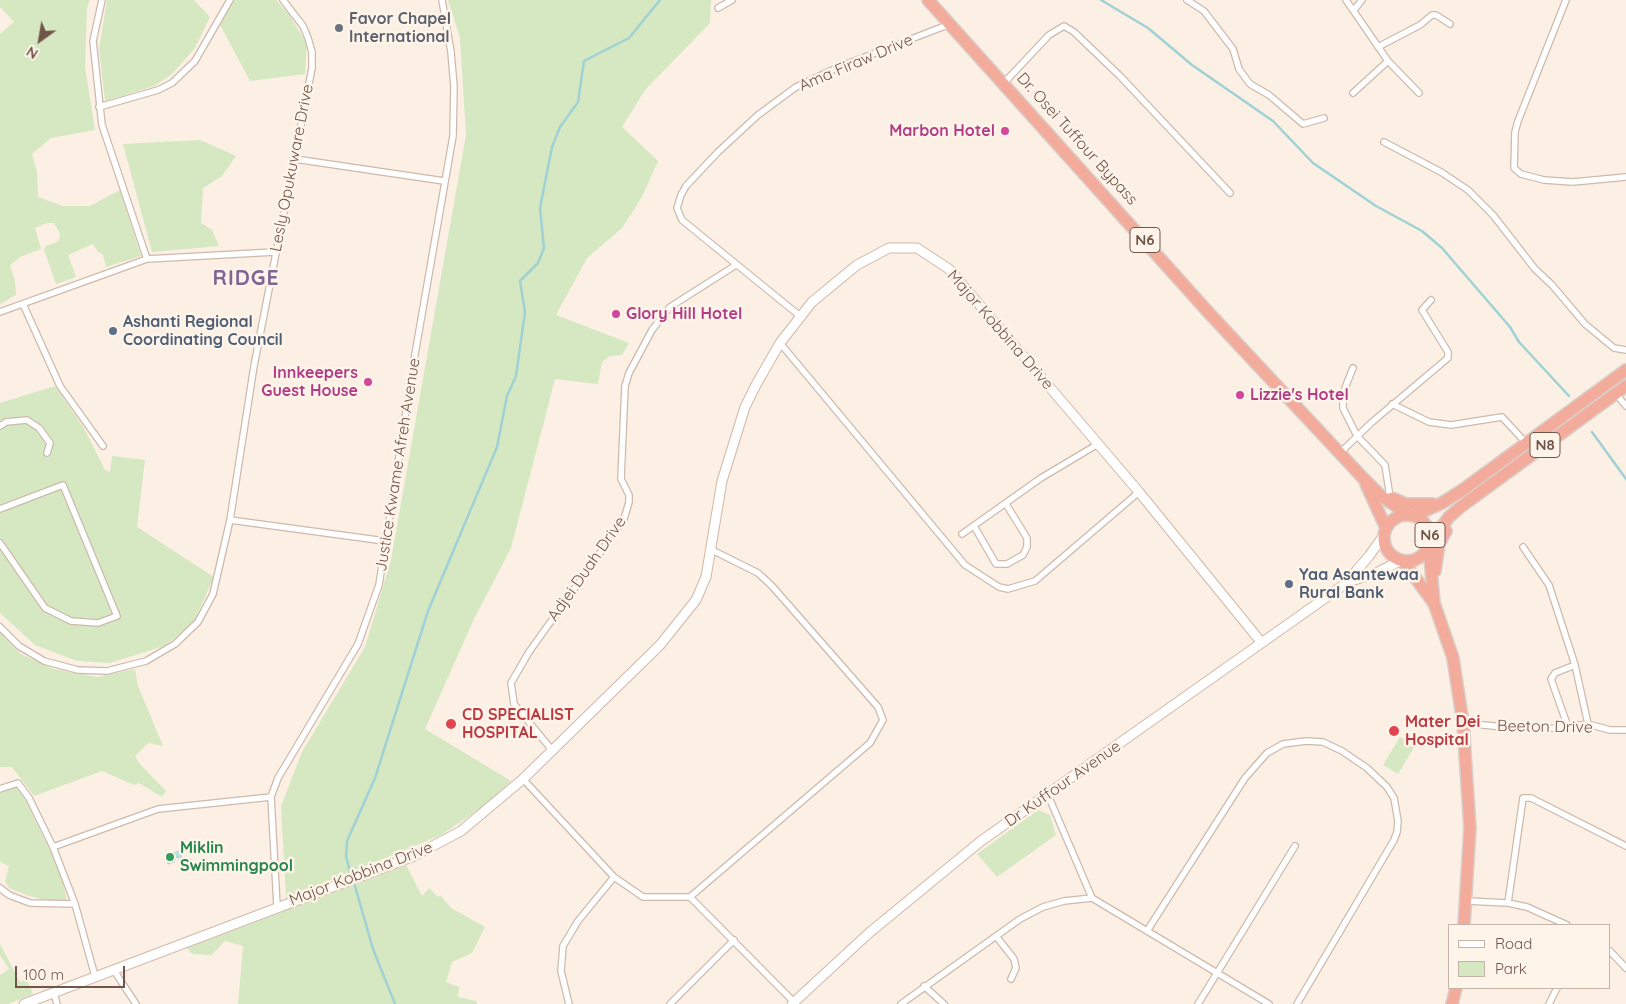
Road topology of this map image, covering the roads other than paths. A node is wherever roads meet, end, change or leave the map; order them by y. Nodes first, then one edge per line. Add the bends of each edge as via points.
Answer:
1 (102, 0) edge
2 (230, 0) edge
3 (283, 0) edge
4 (442, 0) edge
5 (732, 0) edge
6 (928, 0) edge
7 (1187, 0) edge
8 (1346, 0) edge
9 (1362, 0) edge
10 (1566, 0) edge
11 (718, 8) dead end
12 (1354, 10) junction
13 (950, 24) junction
14 (1450, 24) dead end
15 (1378, 47) junction
16 (1388, 61) junction
17 (1004, 83) junction
18 (1419, 93) dead end
19 (1352, 94) dead end
20 (99, 107) junction
21 (1324, 118) dead end
22 (1384, 142) dead end
23 (295, 159) junction
24 (1626, 177) edge
25 (444, 181) junction
26 (1230, 192) dead end
27 (275, 252) junction
28 (148, 259) junction
29 (736, 264) junction
30 (1431, 300) dead end
31 (24, 304) junction
32 (0, 312) edge
33 (800, 316) junction
34 (780, 343) junction
35 (1626, 350) edge
36 (1353, 368) dead end
37 (1626, 370) edge
38 (1626, 386) edge
39 (1615, 393) junction
40 (1392, 404) junction
41 (1626, 406) edge
42 (0, 426) edge
43 (1357, 436) junction
44 (1526, 443) junction
45 (1098, 444) junction
46 (102, 446) dead end
47 (47, 453) dead end
48 (1340, 453) junction
49 (1366, 481) junction
50 (1139, 492) junction
51 (1390, 498) junction
52 (1442, 503) junction
53 (1006, 504) junction
54 (1463, 505) junction
55 (0, 509) edge
56 (1411, 515) junction
57 (230, 520) junction
58 (974, 526) junction
59 (1385, 531) junction
60 (962, 534) dead end
61 (385, 541) junction
62 (0, 543) edge
63 (1429, 545) junction
64 (1523, 547) dead end
65 (710, 549) junction
66 (1402, 561) junction
67 (1344, 584) junction
68 (1433, 598) junction
69 (0, 627) edge
70 (1261, 642) junction
71 (1575, 664) junction
72 (1463, 723) junction
73 (1588, 724) junction
74 (1568, 727) junction
75 (1626, 730) edge
76 (552, 750) junction
77 (523, 779) junction
78 (0, 789) edge
79 (1048, 795) junction
80 (271, 797) junction
81 (1295, 846) dead end
82 (1626, 846) edge
83 (53, 847) junction
84 (614, 877) junction
85 (0, 888) edge
86 (690, 898) junction
87 (1092, 898) junction
88 (1466, 901) junction
89 (1508, 903) junction
90 (75, 904) junction
91 (277, 906) junction
92 (1464, 924) edge
93 (1565, 924) edge
94 (1147, 931) junction
95 (996, 936) junction
96 (734, 940) junction
97 (1611, 952) edge
98 (1626, 968) edge
99 (113, 969) junction
100 (1216, 974) junction
101 (95, 976) junction
102 (1011, 979) dead end
103 (924, 986) junction
104 (1456, 989) edge
105 (1556, 989) edge
106 (54, 993) junction
107 (793, 1003) edge
108 (24, 1004) edge
109 (57, 1004) edge
110 (136, 1004) edge
111 (568, 1004) edge
112 (670, 1004) edge
113 (901, 1004) edge
114 (944, 1004) edge
115 (1198, 1004) edge
116 (1268, 1004) edge
117 (1297, 1004) edge
118 (1452, 1004) edge
119 (1549, 1004) edge

1 - 20 street via 93,41
2 - 20 street via 194,61 172,83
3 - 23 street, Lesly Opukuware Drive via 303,26 312,52 312,68
4 - 25 street, Justice Kwame Afreh Avenue via 451,52 454,119
5 - 11 street
6 - 13 highway, Dr. Osei Tuffour Bypass / N6
7 - 21 street via 1204,11 1233,49 1239,69 1250,84 1304,124
8 - 12 street
9 - 12 street
10 - 24 street via 1518,121 1514,168 1521,174 1544,180 1588,181
12 - 15 street
13 - 17 highway, Dr. Osei Tuffour Bypass / N6
13 - 29 street, Ama Firaw Drive via 796,87 758,114 686,186 677,208 682,220
14 - 15 street via 1436,15 1432,16
15 - 16 street
16 - 18 street
16 - 19 street
17 - 26 street via 1049,35 1064,26 1127,83
17 - 48 highway, Dr. Osei Tuffour Bypass / N6 via 1209,313
20 - 28 street via 102,125
22 - 35 street via 1468,190 1585,324 1614,348
23 - 25 street
23 - 27 street, Lesly Opukuware Drive
25 - 61 street, Justice Kwame Afreh Avenue
27 - 28 street
27 - 57 street, Lesly Opukuware Drive
28 - 31 street
29 - 33 street, Ama Firaw Drive
29 - 76 street, Adjei Duah Drive via 670,308 652,330 625,386 621,479 629,502 624,519 529,652 511,683 514,704
30 - 40 street via 1422,310 1448,352 1448,358
31 - 32 street
31 - 46 street via 60,386
33 - 34 street, Major Kobbina Drive
33 - 45 street, Major Kobbina Drive via 834,282 867,258 889,248 917,248 949,269
34 - 50 street via 965,565 999,587 1008,589 1035,581
34 - 65 street, Major Kobbina Drive via 741,419 722,481
36 - 43 street via 1342,392 1343,408
37 - 44 highway, N8
38 - 39 highway, N8
39 - 41 street
39 - 54 highway, N8
40 - 43 street
40 - 44 street via 1428,422 1451,425 1502,417
42 - 47 street via 6,422 27,420 40,428 50,443
43 - 48 street
43 - 51 street via 1384,466
44 - 52 highway, N8
45 - 50 street, Major Kobbina Drive
45 - 53 street via 1041,478
48 - 49 highway, Dr. Osei Tuffour Bypass / N6
49 - 51 highway
49 - 56 highway, Dr. Osei Tuffour Bypass / N6 via 1381,496
49 - 59 highway, Dr. Osei Tuffour Bypass / N6
50 - 70 street, Major Kobbina Drive
51 - 52 highway via 1406,504
52 - 56 highway, N8
53 - 58 street
53 - 58 street via 1027,538 1027,547 1022,555 1007,564 996,564
54 - 63 highway, N8 via 1449,517
54 - 68 highway via 1439,544
55 - 62 street via 62,485 117,616 98,623 71,620 45,608
56 - 59 highway, N6 via 1392,520
56 - 63 highway, N6 via 1425,523 1430,536
57 - 61 street
57 - 69 street, Lesly Opukuware Drive via 213,594 202,617 187,635 146,661 107,671 59,666 32,654
58 - 60 street
59 - 66 highway, N6 via 1384,542 1389,554
59 - 67 street via 1369,556
61 - 80 street, Justice Kwame Afreh Avenue via 379,585 358,644 285,766
63 - 66 highway, N6 via 1419,558
63 - 68 highway, N6
64 - 71 street via 1549,585
65 - 76 street, Major Kobbina Drive via 702,587 676,627
65 - 86 street via 758,573 772,586 878,707 883,720 870,743
66 - 67 street
66 - 68 highway, N6
67 - 70 street, Dr Kuffour Avenue
68 - 72 highway, N6 via 1453,658
70 - 79 street, Dr Kuffour Avenue
71 - 73 street
71 - 74 street via 1551,678
72 - 74 street, Beeton Drive via 1519,729
72 - 88 highway, N6 via 1470,828
73 - 74 street, Beeton Drive
73 - 75 street, Beeton Drive
76 - 77 street, Major Kobbina Drive
77 - 84 street
77 - 91 street, Major Kobbina Drive via 461,831 437,845
78 - 83 street via 13,783 22,786
79 - 87 street
79 - 107 street, Dr Kuffour Avenue via 982,842 869,933
80 - 83 street via 165,807
80 - 91 street, Justice Kwame Afreh Avenue
81 - 100 street
82 - 89 street via 1531,798 1523,798
83 - 90 street
84 - 86 street via 643,897
84 - 111 street via 578,921 563,946 561,971
85 - 90 street via 30,903
86 - 96 street
87 - 94 street
87 - 95 street via 1043,907
88 - 89 street
88 - 92 highway, N6
89 - 93 street via 1537,911
90 - 101 street
91 - 99 street, Major Kobbina Drive
94 - 100 street
94 - 117 street via 1245,778 1268,753 1282,744 1306,741 1323,742 1342,751 1388,788 1394,798 1397,832
95 - 102 street via 1014,959 1016,968
95 - 103 street
96 - 107 street
96 - 112 street
97 - 98 street
99 - 101 street, Major Kobbina Drive
99 - 110 street
100 - 115 street
100 - 116 street
101 - 106 street, Major Kobbina Drive
103 - 113 street
103 - 114 street
104 - 118 highway
105 - 119 street
106 - 108 street, Major Kobbina Drive
106 - 109 street

